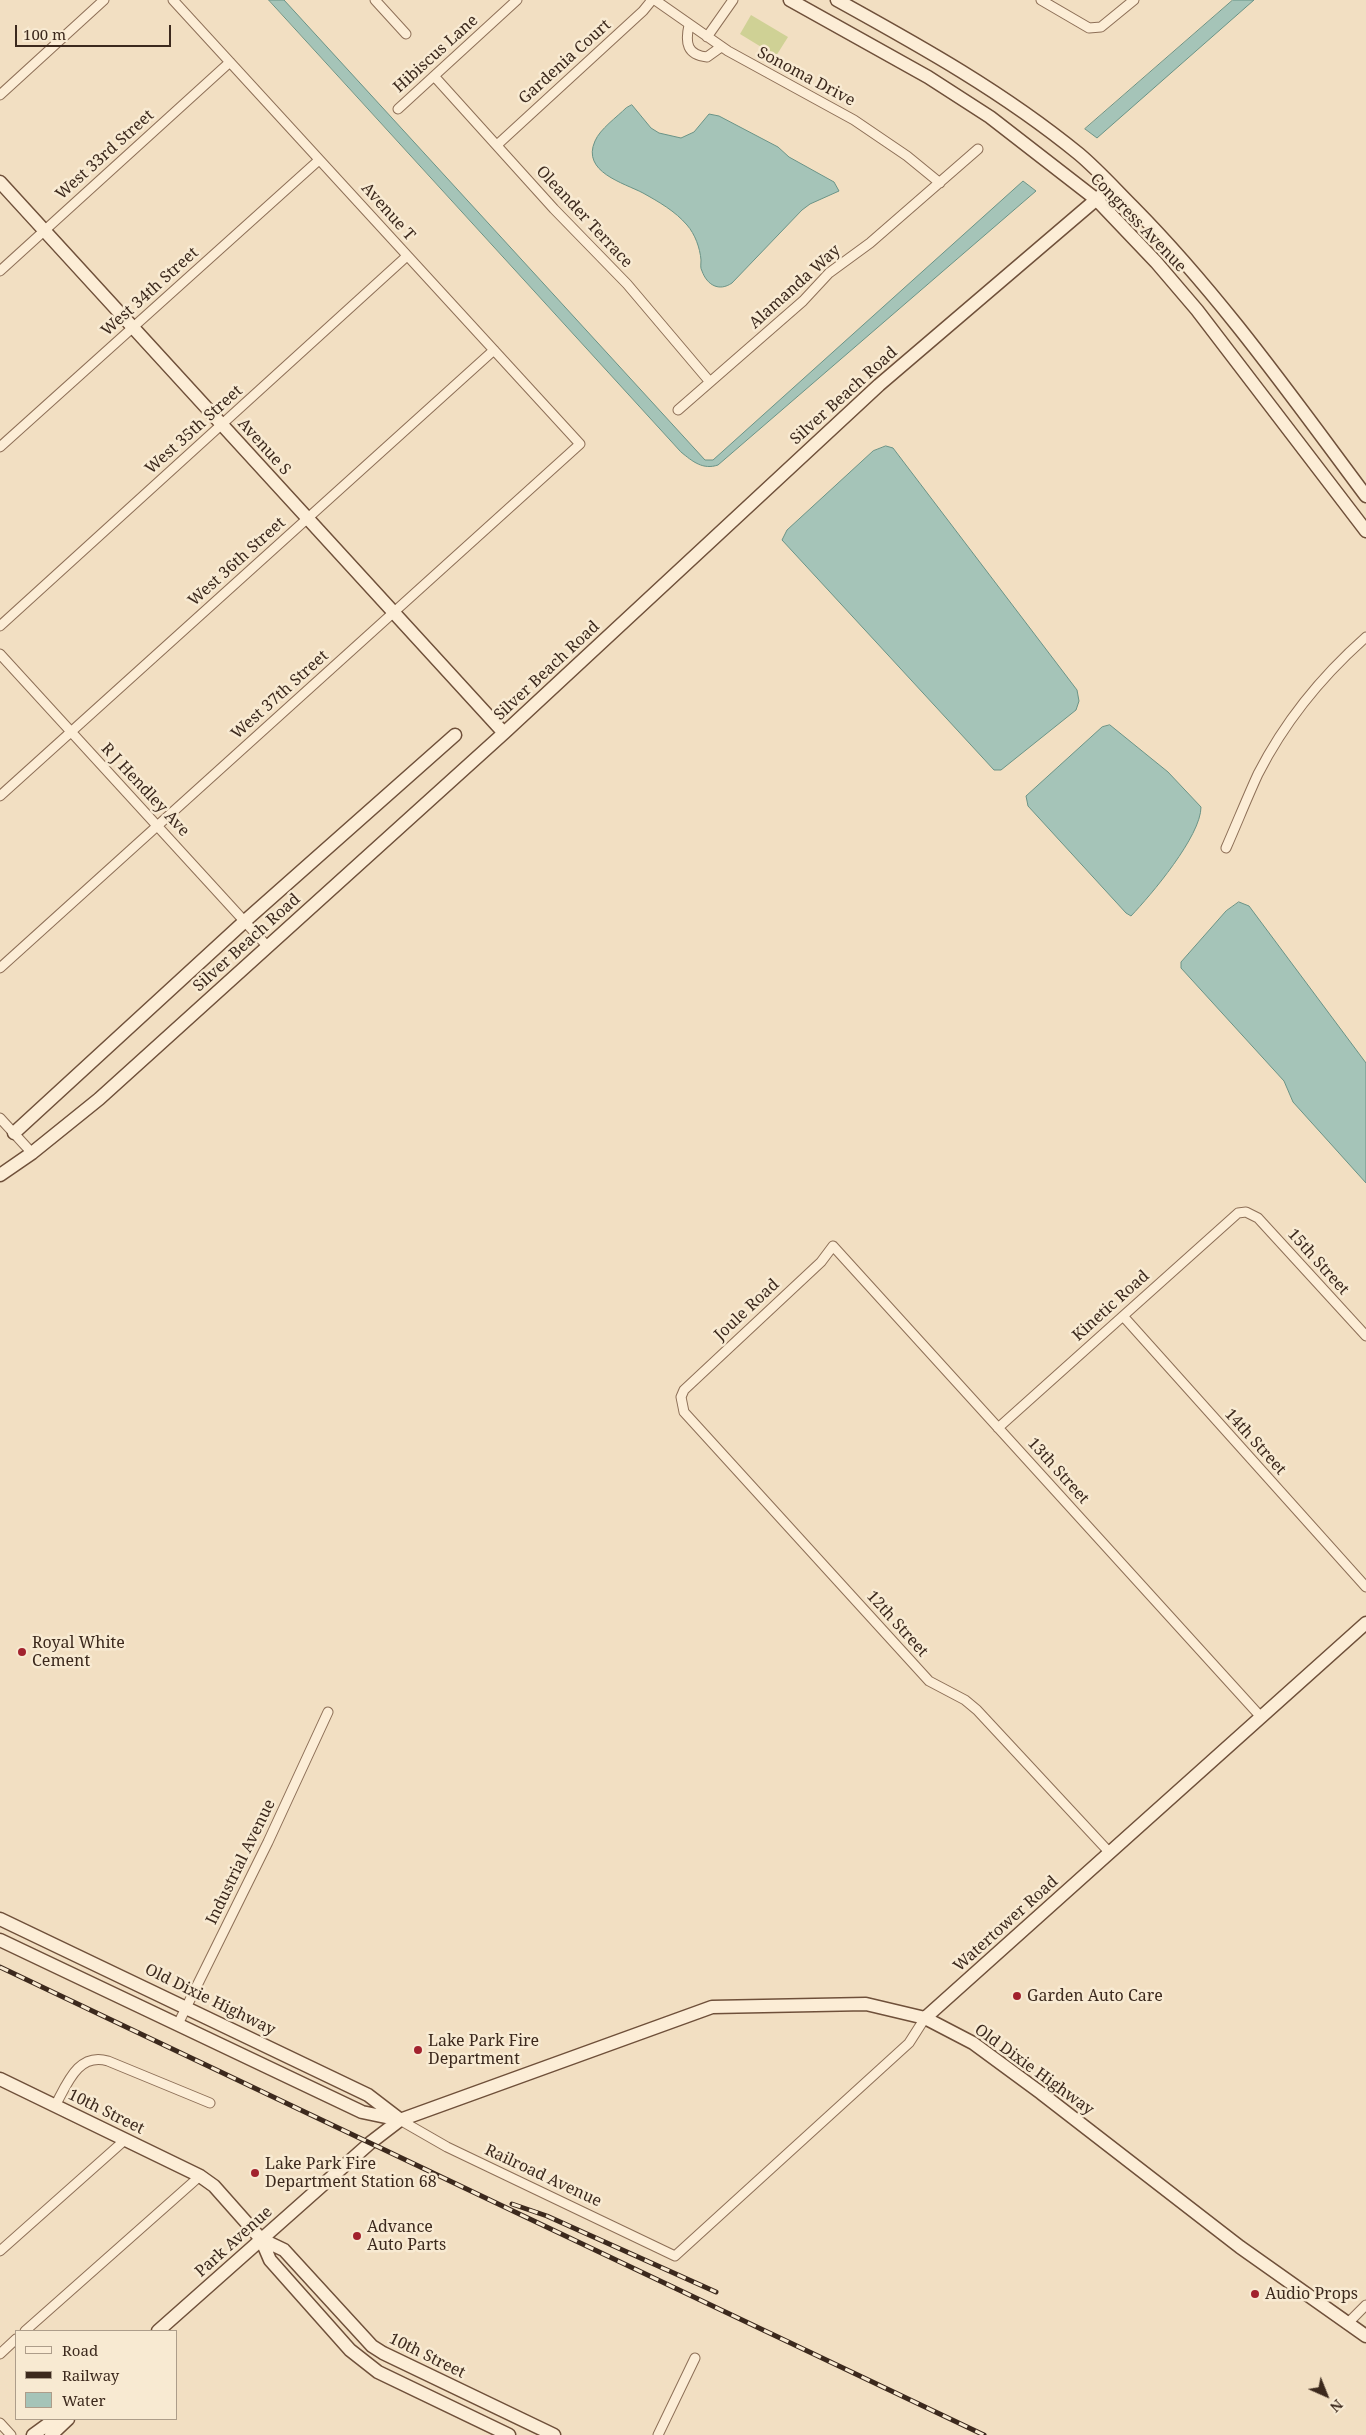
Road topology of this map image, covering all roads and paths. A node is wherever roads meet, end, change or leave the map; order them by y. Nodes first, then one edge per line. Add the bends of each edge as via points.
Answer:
1 (104, 0) edge
2 (173, 0) edge
3 (375, 0) edge
4 (517, 0) edge
5 (654, 0) edge
6 (733, 0) edge
7 (790, 0) edge
8 (837, 0) edge
9 (1042, 0) edge
10 (1134, 0) edge
11 (689, 25) junction
12 (406, 34) dead end
13 (707, 37) junction
14 (721, 47) junction
15 (230, 62) junction
16 (434, 76) junction
17 (0, 95) edge
18 (398, 109) dead end
19 (497, 145) junction
20 (978, 149) dead end
21 (319, 160) junction
22 (0, 182) edge
23 (940, 182) junction
24 (1112, 186) junction
25 (1097, 200) junction
26 (44, 231) junction
27 (408, 256) junction
28 (0, 271) edge
29 (133, 328) junction
30 (494, 350) junction
31 (710, 382) junction
32 (678, 410) dead end
33 (222, 425) junction
34 (580, 444) joint
35 (0, 447) edge
36 (1366, 496) edge
37 (307, 518) junction
38 (1366, 532) edge
39 (394, 613) junction
40 (0, 626) edge
41 (1366, 637) edge
42 (0, 654) edge
43 (71, 732) junction
44 (504, 733) junction
45 (455, 735) dead end
46 (0, 796) edge
47 (158, 826) junction
48 (1226, 848) dead end
49 (245, 921) junction
50 (268, 947) junction
51 (0, 968) edge
52 (0, 1118) edge
53 (14, 1133) junction
54 (32, 1153) junction
55 (0, 1175) edge
56 (1246, 1212) joint
57 (833, 1246) joint
58 (1122, 1316) junction
59 (1366, 1336) edge
60 (681, 1397) joint
61 (998, 1428) junction
62 (1366, 1587) edge
63 (1366, 1623) edge
64 (328, 1712) dead end
65 (1261, 1717) junction
66 (1110, 1853) junction
67 (0, 1919) edge
68 (0, 1940) edge
69 (187, 2007) junction
70 (925, 2018) junction
71 (178, 2024) junction
72 (0, 2079) edge
73 (210, 2103) dead end
74 (55, 2106) junction
75 (400, 2120) junction
76 (126, 2139) junction
77 (200, 2176) junction
78 (261, 2239) junction
79 (0, 2251) edge
80 (675, 2256) joint
81 (1366, 2305) edge
82 (1347, 2324) junction
83 (26, 2330) edge
84 (159, 2330) edge
85 (1366, 2336) edge
86 (15, 2340) edge
87 (0, 2354) edge
88 (695, 2358) dead end
89 (55, 2420) edge
90 (67, 2420) edge
91 (0, 2422) edge
92 (11, 2435) edge
93 (33, 2435) edge
94 (51, 2435) edge
95 (509, 2435) edge
96 (554, 2435) edge
97 (658, 2435) edge

1 - 17 street
2 - 15 street, Avenue T
3 - 12 street
4 - 16 street, Hibiscus Lane
5 - 11 street, Sonoma Drive
5 - 19 street, Gardenia Court
6 - 13 street
7 - 25 street, Congress Avenue via 928,77 990,116
8 - 24 street, Congress Avenue via 944,58 1021,109 1080,155
9 - 10 street via 1089,28 1101,27
11 - 13 street, Sonoma Drive
11 - 14 street via 686,40 696,56 707,57
13 - 14 street, Sonoma Drive
14 - 23 street, Sonoma Drive via 846,115
15 - 21 street, Avenue T
15 - 26 street, West 33rd Street
16 - 18 street, Hibiscus Lane
16 - 19 street, Oleander Terrace
19 - 31 street, Oleander Terrace via 626,284
20 - 23 street, Alamanda Way
21 - 27 street, Avenue T
21 - 29 street, West 34th Street
22 - 26 street, Avenue S
23 - 31 street, Alamanda Way via 870,243 829,273 803,302
24 - 25 street, Silver Beach Road
24 - 36 street, Congress Avenue via 1171,246 1209,291
25 - 38 street, Congress Avenue via 1197,310
25 - 44 street, Silver Beach Road via 879,385
26 - 28 street, West 33rd Street
26 - 29 street, Avenue S
27 - 30 street, Avenue T
27 - 33 street, West 35th Street
29 - 33 street, Avenue S
29 - 35 street, West 34th Street
30 - 34 street, Avenue T
30 - 37 street, West 36th Street
31 - 32 street, Alamanda Way
33 - 37 street, Avenue S
33 - 40 street, West 35th Street
34 - 39 street, West 37th Street
37 - 39 street, Avenue S
37 - 43 street, West 36th Street
39 - 44 street, Avenue S
39 - 47 street, West 37th Street
41 - 48 street via 1348,652 1308,697 1281,736 1258,774
42 - 43 street, R J Hendley Ave
43 - 46 street, West 36th Street
43 - 47 street, R J Hendley Ave
44 - 50 street, Silver Beach Road
45 - 49 street, Silver Beach Road
47 - 49 street, R J Hendley Ave
47 - 51 street, West 37th Street
49 - 50 street, R J Hendley Ave
49 - 53 street, Silver Beach Road
50 - 54 street, Silver Beach Road via 99,1099
52 - 53 street
53 - 54 street
54 - 55 street, Silver Beach Road
56 - 58 street, Kinetic Road via 1231,1217
56 - 59 street, 15th Street via 1258,1218
57 - 60 street, Joule Road via 821,1262 690,1383
57 - 61 street, 13th Street
58 - 61 street, Kinetic Road
58 - 62 street, 14th Street
60 - 66 street, 12th Street via 684,1412 930,1681 977,1710
61 - 65 street, 13th Street
63 - 65 street, Watertower Road
64 - 69 street, Industrial Avenue
65 - 66 street, Watertower Road
66 - 70 street, Watertower Road
67 - 69 street, Old Dixie Highway
68 - 71 street
69 - 71 street, Industrial Avenue
69 - 75 street, Old Dixie Highway via 368,2095
70 - 75 street, Old Dixie Highway via 866,2004 712,2007
70 - 80 street, Watertower Road via 909,2043
70 - 82 street, Old Dixie Highway via 973,2043 1234,2243
71 - 75 street via 362,2112
72 - 74 street, 10th Street
73 - 74 street via 108,2061 93,2059 79,2066
74 - 76 street, 10th Street
75 - 78 street, Park Avenue
75 - 80 street, Railroad Avenue via 447,2147
76 - 77 street, 10th Street
76 - 79 street
77 - 78 street, 10th Street via 214,2186
77 - 83 street
78 - 84 street, Park Avenue
78 - 95 street, 10th Street via 270,2260 365,2363
78 - 96 street, 10th Street via 284,2250 372,2346
81 - 82 street
82 - 85 street, Old Dixie Highway
86 - 87 street
88 - 97 street
89 - 93 street
90 - 94 street
91 - 92 street

